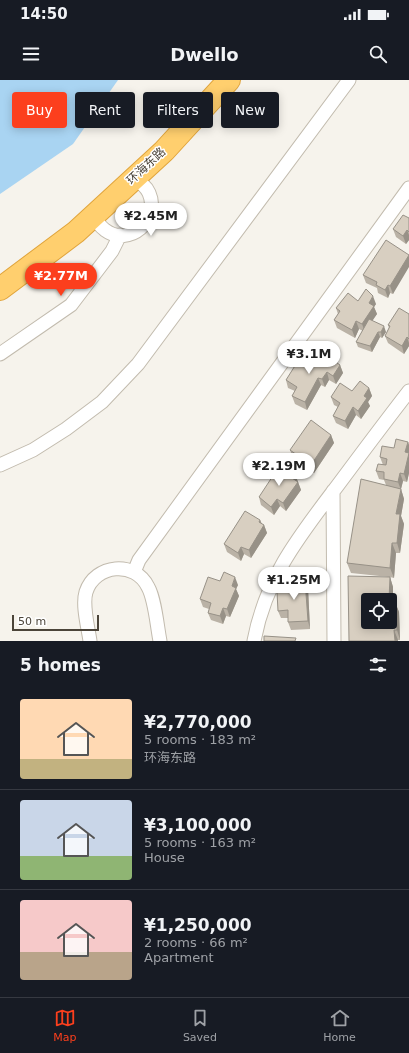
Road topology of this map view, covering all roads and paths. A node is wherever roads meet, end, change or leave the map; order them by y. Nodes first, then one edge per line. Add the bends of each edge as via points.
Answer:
1 (229, 80) edge
2 (349, 80) edge
3 (134, 178) junction
4 (409, 188) edge
5 (93, 215) junction
6 (120, 235) junction
7 (0, 289) edge
8 (0, 354) edge
9 (409, 390) edge
10 (0, 465) edge
11 (333, 491) junction
12 (134, 572) junction
13 (90, 641) edge
14 (160, 641) edge
15 (254, 641) edge
16 (334, 641) edge

1 - 3 highway, 环海东路 via 164,150
2 - 10 street via 138,364 102,402 66,430 33,450
3 - 5 highway, 环海东路
3 - 6 street via 149,193 151,211 143,227 134,233
4 - 12 street via 139,560
5 - 6 street via 105,230
5 - 7 highway, 环海东路 via 76,232
6 - 8 street via 112,251 71,305
9 - 11 street
11 - 15 street via 278,569 257,623
11 - 16 street
12 - 13 street via 124,568 113,568 96,576 90,584 85,602
12 - 14 street via 143,578 149,587

